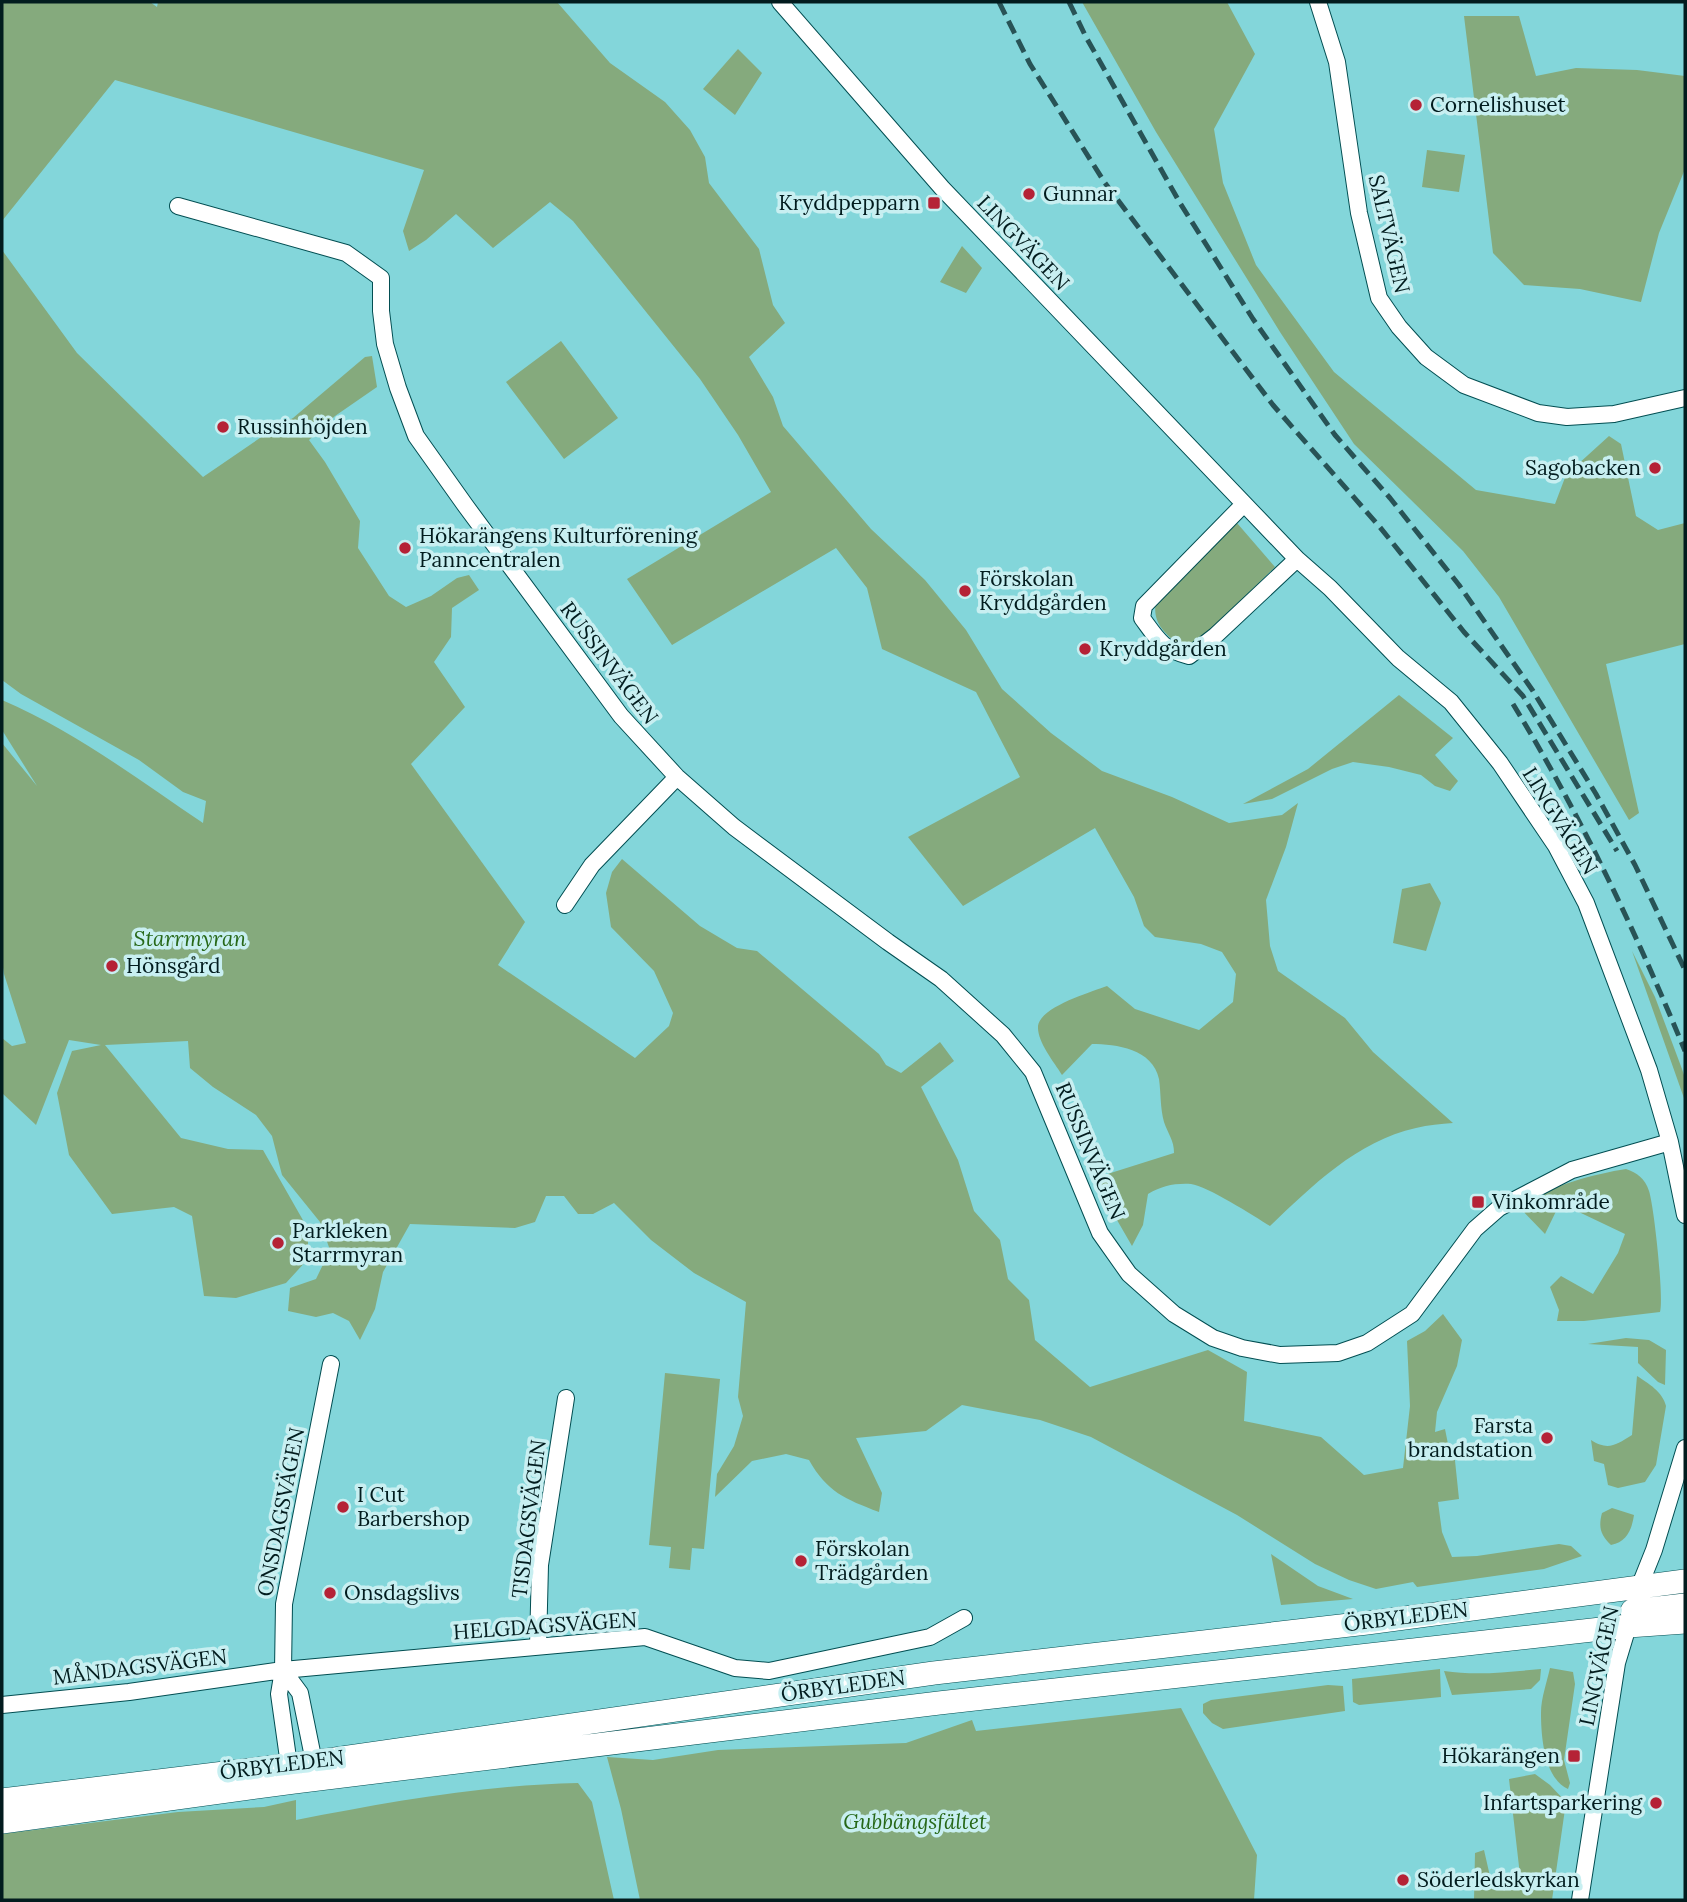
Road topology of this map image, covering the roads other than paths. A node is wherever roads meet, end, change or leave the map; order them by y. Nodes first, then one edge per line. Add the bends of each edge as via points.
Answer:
1 (780, 2) edge
2 (1318, 2) edge
3 (178, 206) dead end
4 (1685, 398) edge
5 (1244, 504) junction
6 (1297, 559) junction
7 (677, 777) junction
8 (565, 905) dead end
9 (1670, 1142) junction
10 (1685, 1215) edge
11 (331, 1364) dead end
12 (566, 1398) dead end
13 (1685, 1448) edge
14 (1685, 1581) edge
15 (1638, 1586) junction
16 (1685, 1605) edge
17 (964, 1618) dead end
18 (1630, 1618) junction
19 (1685, 1622) edge
20 (538, 1646) junction
21 (284, 1670) junction
22 (2, 1705) edge
23 (314, 1762) junction
24 (289, 1765) junction
25 (2, 1800) edge
26 (2, 1822) edge
27 (1580, 1900) edge

1 - 5 street, LINGVÄGEN via 942,188
2 - 4 street, SALTVÄGEN via 1337,62 1359,213 1379,298 1426,357 1464,386 1538,413 1567,417 1614,414
3 - 7 street, RUSSINVÄGEN via 346,253 381,278 385,344 416,436 621,716
5 - 6 street, LINGVÄGEN
5 - 6 street via 1144,606 1142,618 1170,651 1189,656
6 - 9 street, LINGVÄGEN via 1398,658 1451,702 1500,763 1556,846 1586,904
7 - 8 street via 592,865
7 - 9 street, RUSSINVÄGEN via 734,827 941,979 1003,1035 1033,1072 1100,1233 1129,1274 1174,1314 1232,1345 1280,1354 1338,1353 1367,1343 1412,1314 1475,1228 1499,1208 1572,1170
9 - 10 street, LINGVÄGEN
11 - 21 street, ONSDAGSVÄGEN via 284,1604
12 - 20 street, TISDAGSVÄGEN via 540,1565
13 - 15 street, LINGVÄGEN via 1654,1550
14 - 15 main road, ÖRBYLEDEN
15 - 18 street, LINGVÄGEN
15 - 23 main road, ÖRBYLEDEN via 934,1673
16 - 18 main road, ÖRBYLEDEN
17 - 20 street, HELGDAGSVÄGEN via 930,1637 769,1671 735,1668 645,1637
18 - 19 main road, ÖRBYLEDEN
18 - 26 main road, ÖRBYLEDEN
18 - 27 street, LINGVÄGEN via 1618,1663
20 - 21 street, HELGDAGSVÄGEN
21 - 22 street, MÅNDAGSVÄGEN
21 - 23 street via 300,1693
21 - 24 street, ONSDAGSVÄGEN via 279,1694
23 - 24 main road, ÖRBYLEDEN
24 - 25 main road, ÖRBYLEDEN

